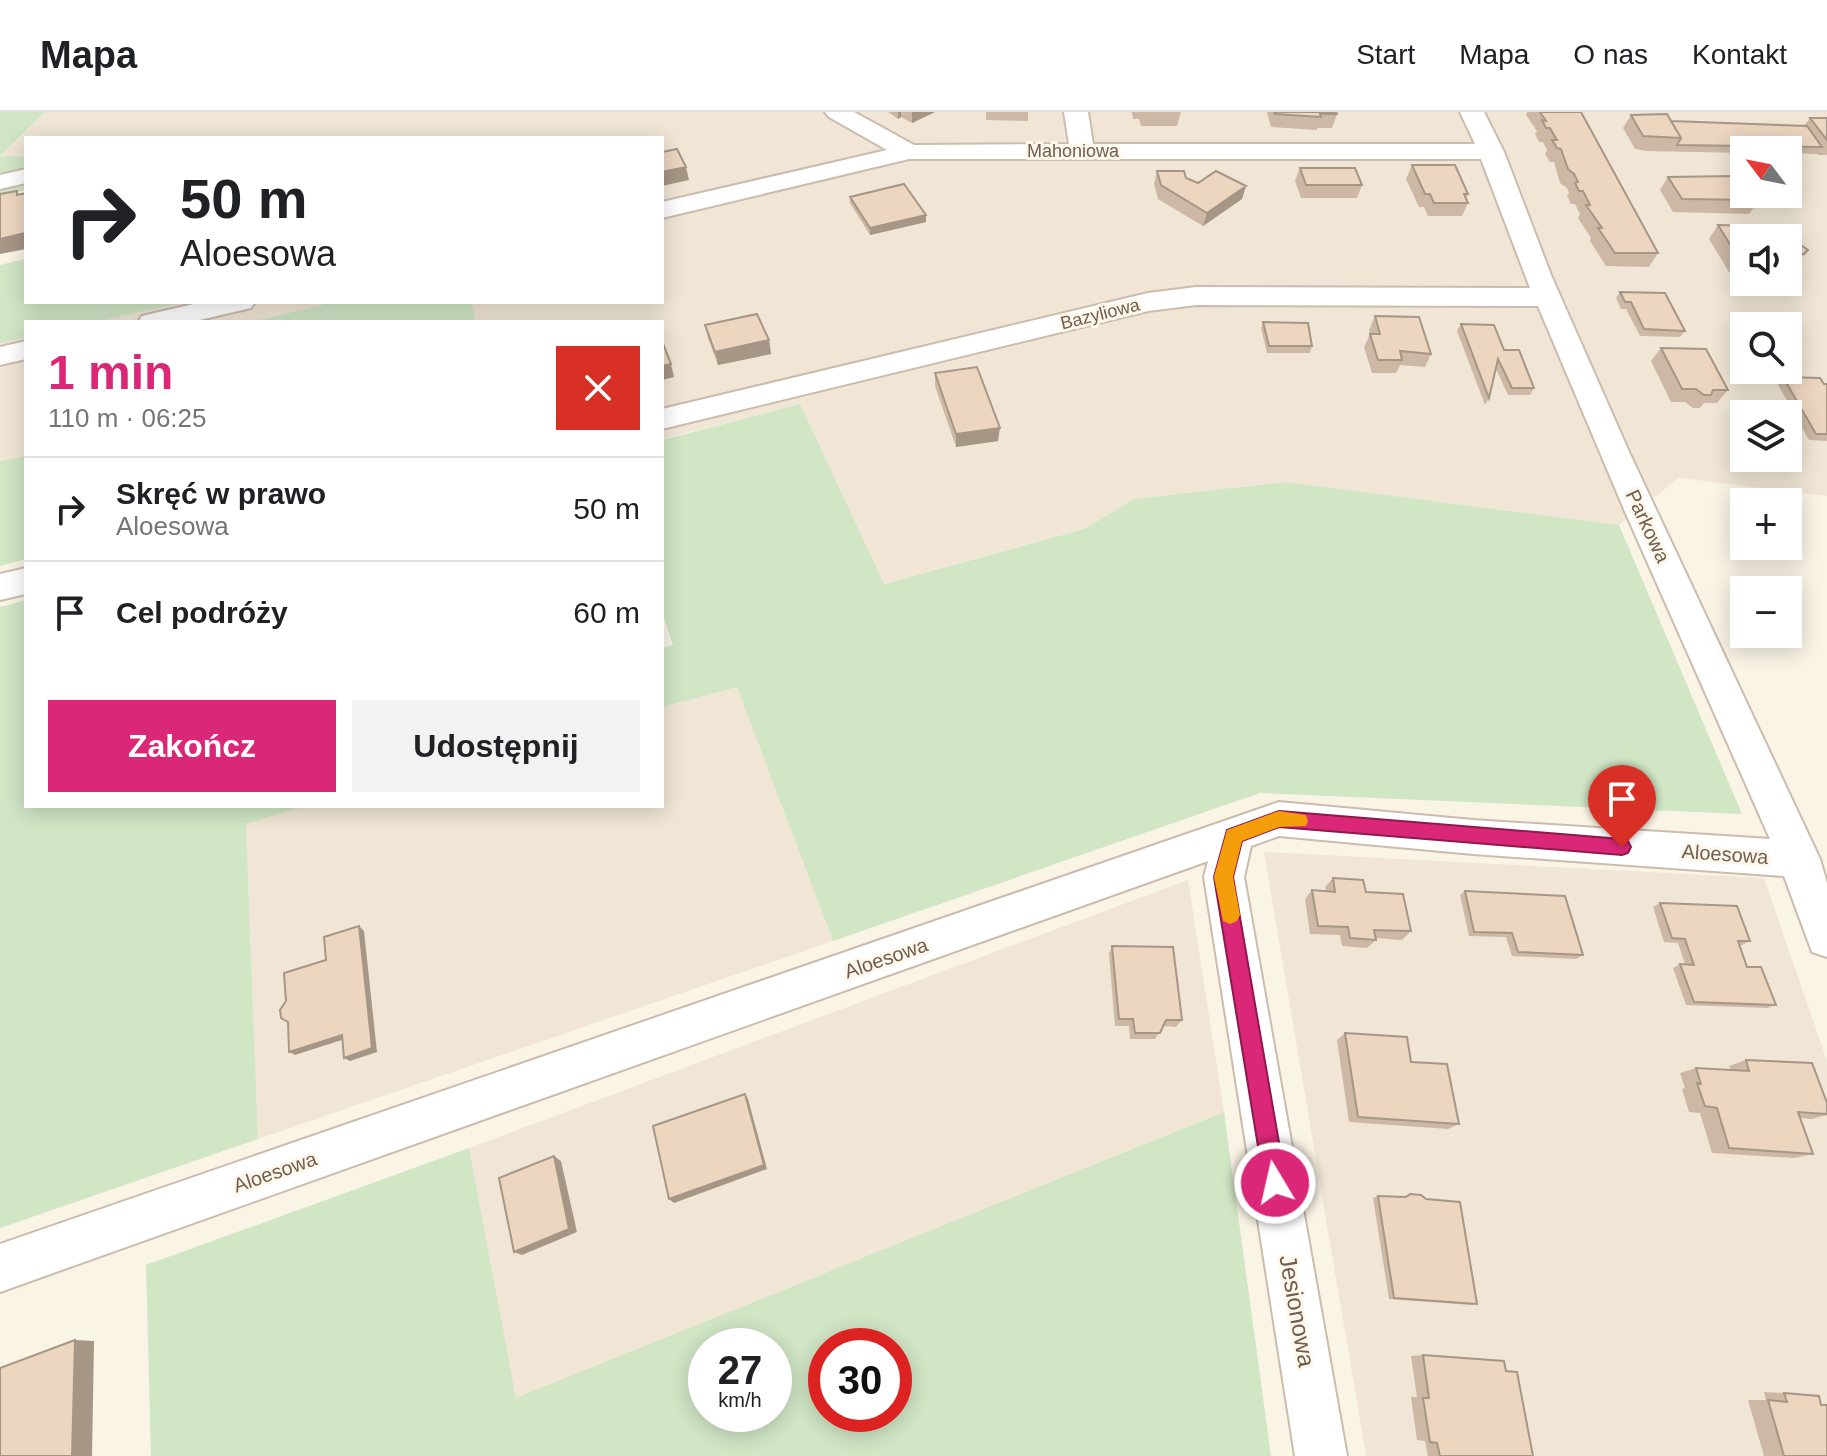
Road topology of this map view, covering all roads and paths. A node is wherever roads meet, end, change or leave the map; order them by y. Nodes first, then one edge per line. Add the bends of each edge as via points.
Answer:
1 (837, 112) edge
2 (1076, 112) edge
3 (1472, 112) edge
4 (1082, 151) junction
5 (909, 152) junction
6 (1492, 152) junction
7 (24, 176) edge
8 (0, 182) edge
9 (664, 210) edge
10 (1548, 297) junction
11 (232, 304) edge
12 (161, 320) edge
13 (24, 350) edge
14 (0, 356) edge
15 (664, 419) edge
16 (24, 581) edge
17 (0, 587) edge
18 (1234, 836) junction
19 (1800, 859) junction
20 (1827, 938) edge
21 (0, 1268) edge
22 (1321, 1456) edge

1 - 5 street
2 - 4 street
3 - 6 street, Parkowa
4 - 5 street, Mahoniowa
4 - 6 street, Mahoniowa
5 - 9 street, Mahoniowa
6 - 10 street, Parkowa
7 - 8 street
10 - 15 street, Bazyliowa via 1196,296 1148,302
10 - 19 street, Parkowa
11 - 12 street
13 - 14 street
16 - 17 street
18 - 19 street, Aloesowa via 1279,819
18 - 21 street, Aloesowa
18 - 22 street, Jesionowa via 1224,877
19 - 20 street, Parkowa

